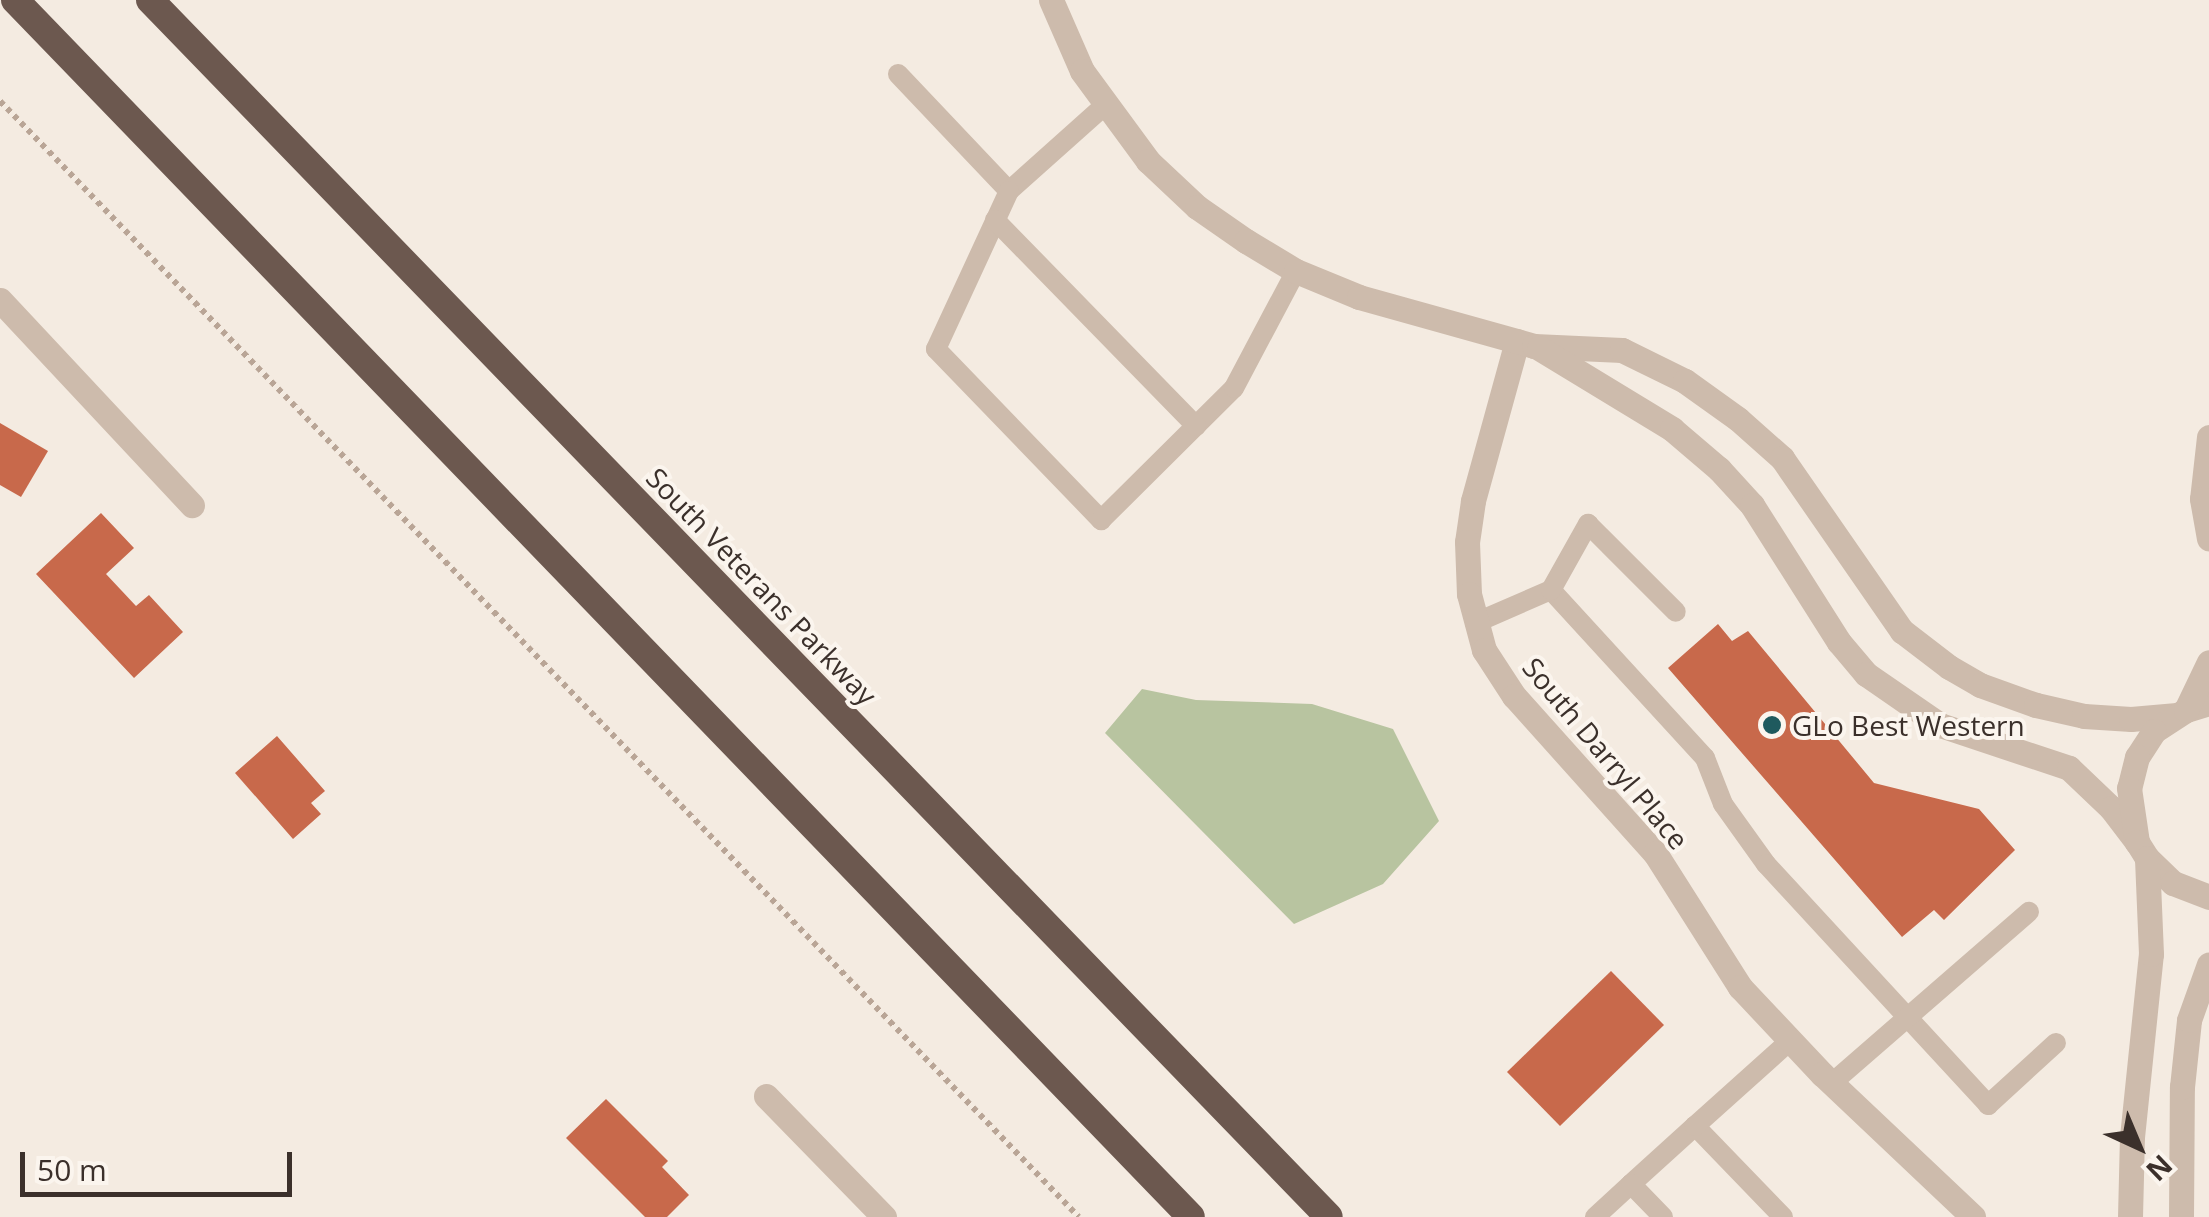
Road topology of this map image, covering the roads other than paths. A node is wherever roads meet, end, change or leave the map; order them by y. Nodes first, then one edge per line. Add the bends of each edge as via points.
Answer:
1 (15, 0) edge
2 (150, 0) edge
3 (1051, 0) edge
4 (898, 74) dead end
5 (1104, 106) junction
6 (1009, 191) junction
7 (995, 220) junction
8 (1296, 271) junction
9 (0, 300) edge
10 (1526, 343) junction
11 (1196, 426) junction
12 (2209, 437) edge
13 (192, 505) dead end
14 (2209, 538) edge
15 (1551, 590) junction
16 (1676, 612) dead end
17 (1475, 622) junction
18 (2209, 662) edge
19 (2191, 709) edge
20 (2142, 850) junction
21 (2209, 897) edge
22 (2028, 912) dead end
23 (2209, 964) edge
24 (1906, 1019) junction
25 (1791, 1040) junction
26 (2056, 1042) dead end
27 (1832, 1083) junction
28 (766, 1096) dead end
29 (1694, 1126) junction
30 (1631, 1184) junction
31 (884, 1217) edge
32 (1190, 1217) edge
33 (1329, 1217) edge
34 (1595, 1217) edge
35 (1663, 1217) edge
36 (1783, 1217) edge
37 (1974, 1217) edge
38 (2130, 1217) edge
39 (2181, 1217) edge

1 - 32 highway
2 - 33 highway, South Veterans Parkway
3 - 5 street via 1062,34
4 - 6 lane
5 - 6 lane
5 - 8 street via 1148,161 1198,207
6 - 7 lane
7 - 11 lane
7 - 11 lane via 936,349 1101,520
8 - 10 street via 1359,296
8 - 11 lane via 1234,388
9 - 13 street
10 - 17 street, South Darryl Place via 1472,501 1467,542
10 - 19 street via 1622,350 1738,419 1782,458 1902,631 1949,667 2036,705 2084,716
10 - 20 street via 1672,429 1720,469 1752,505 1866,674 1940,725 2069,768 2112,808
12 - 14 street via 2202,498
15 - 16 lane via 1588,524
15 - 17 lane
15 - 24 lane via 1705,758 1723,804 1766,864
17 - 25 street, South Darryl Place via 1484,650 1514,696 1656,853 1740,987
18 - 19 street
19 - 20 street via 2154,731 2137,757 2129,788
20 - 21 street via 2173,883
20 - 38 street via 2150,954
22 - 24 lane
23 - 39 street via 2187,1037
24 - 26 lane via 1988,1105
24 - 27 lane
25 - 27 street, South Darryl Place
25 - 29 lane
27 - 37 street, South Darryl Place
28 - 31 street
29 - 30 lane
29 - 36 lane
30 - 34 lane
30 - 35 lane

